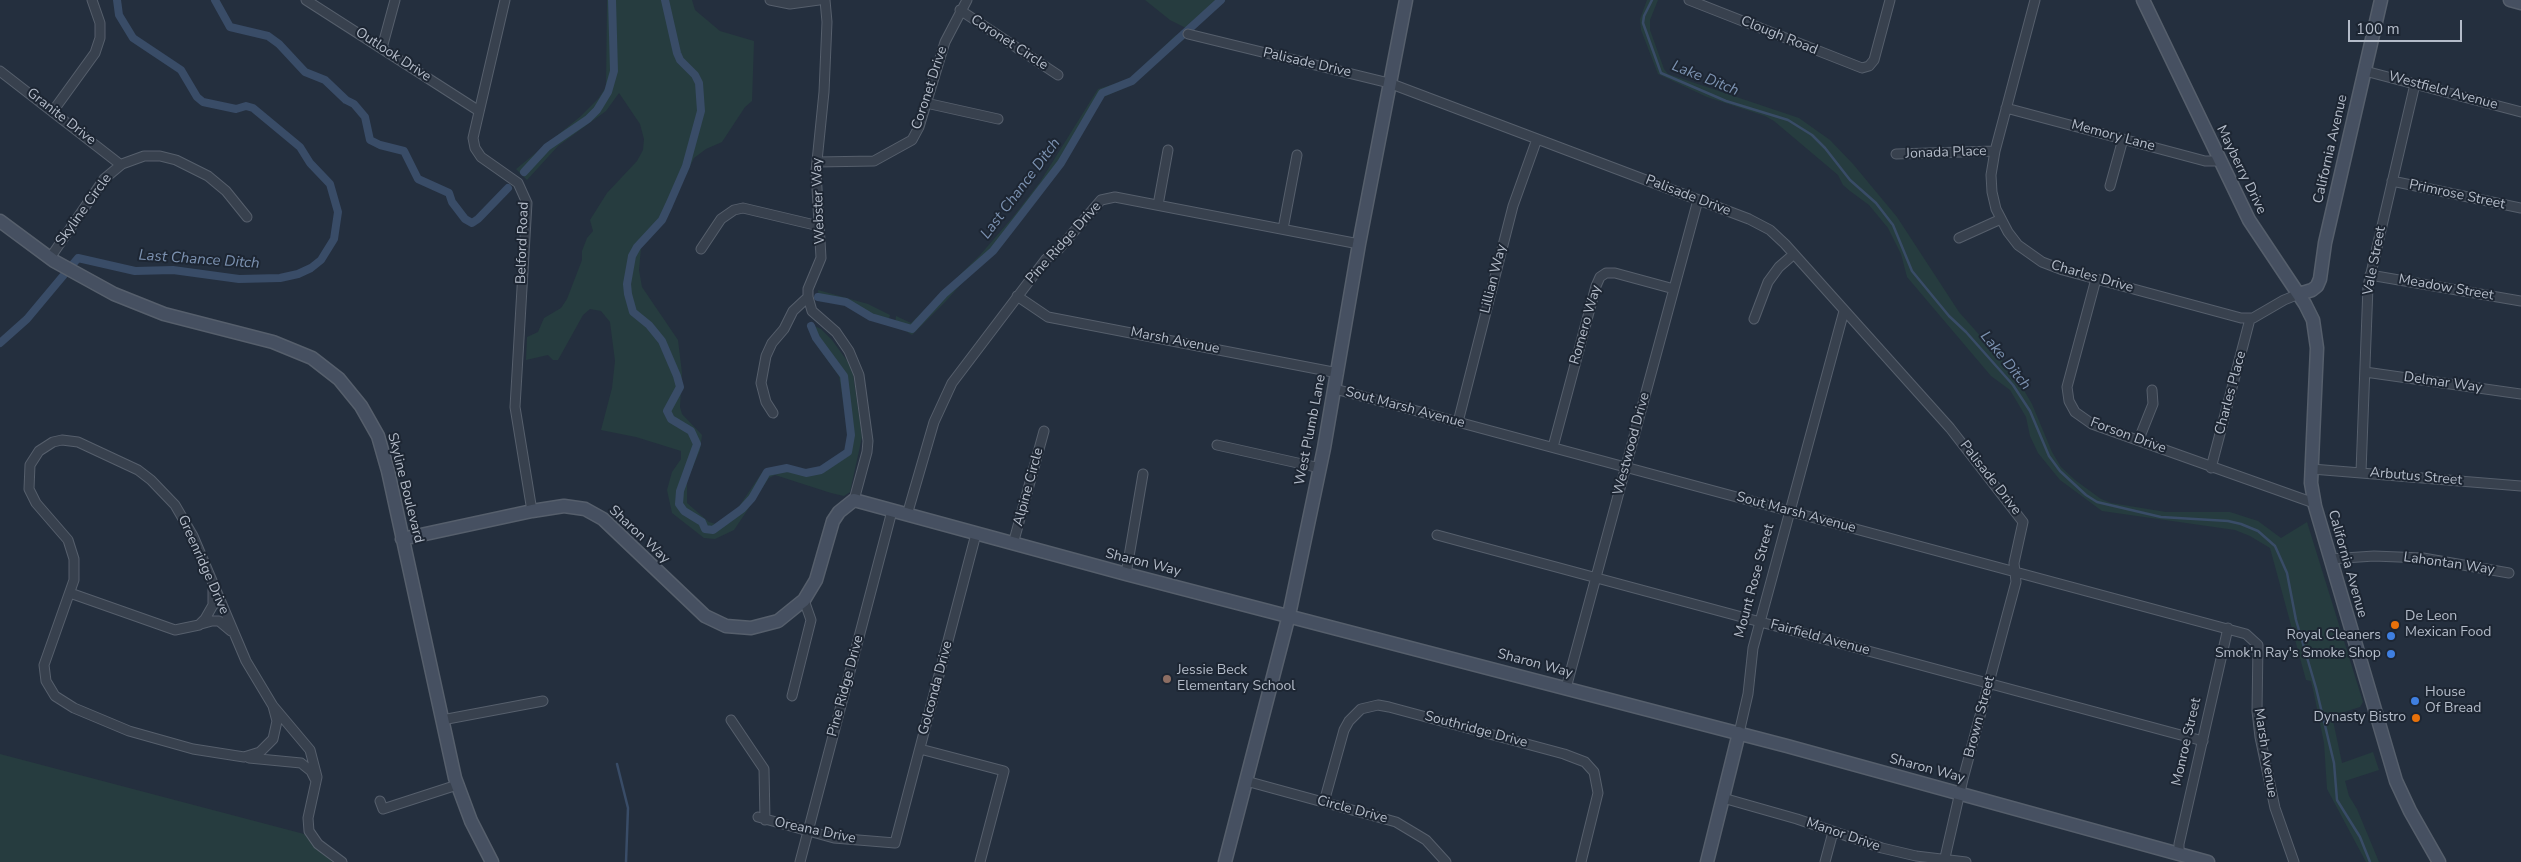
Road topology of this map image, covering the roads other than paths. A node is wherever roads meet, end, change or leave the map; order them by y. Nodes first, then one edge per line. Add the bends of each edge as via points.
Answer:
1 (92, 0) edge
2 (306, 0) edge
3 (395, 0) edge
4 (505, 0) edge
5 (770, 0) edge
6 (819, 0) edge
7 (825, 0) edge
8 (967, 0) edge
9 (1406, 0) edge
10 (1689, 0) edge
11 (1890, 0) edge
12 (2035, 0) edge
13 (2143, 0) edge
14 (2381, 0) edge
15 (2510, 0) edge
16 (2521, 3) edge
17 (960, 10) junction
18 (1188, 34) dead end
19 (382, 48) junction
20 (0, 70) edge
21 (2364, 71) junction
22 (1058, 75) dead end
23 (1389, 82) junction
24 (2415, 84) junction
25 (926, 103) junction
26 (2006, 108) junction
27 (53, 111) junction
28 (479, 111) junction
29 (2521, 112) edge
30 (998, 119) dead end
31 (1537, 139) junction
32 (2123, 139) junction
33 (1168, 150) dead end
34 (1995, 151) junction
35 (1896, 154) dead end
36 (1297, 155) dead end
37 (2220, 161) junction
38 (817, 162) junction
39 (121, 165) junction
40 (2392, 181) junction
41 (2110, 186) dead end
42 (1698, 200) junction
43 (1158, 205) junction
44 (2521, 208) edge
45 (247, 218) dead end
46 (2001, 219) junction
47 (0, 221) edge
48 (819, 226) junction
49 (1283, 229) junction
50 (1959, 238) dead end
51 (1359, 244) junction
52 (701, 249) dead end
53 (1794, 254) junction
54 (50, 258) junction
55 (2370, 275) junction
56 (2096, 279) junction
57 (1674, 289) junction
58 (2299, 294) junction
59 (1017, 296) junction
60 (808, 297) junction
61 (2521, 301) edge
62 (1844, 311) junction
63 (1754, 319) dead end
64 (2250, 319) junction
65 (2317, 348) joint
66 (2365, 372) junction
67 (1338, 373) junction
68 (1335, 389) junction
69 (2152, 390) dead end
70 (2521, 394) edge
71 (773, 413) dead end
72 (1458, 422) junction
73 (1044, 431) dead end
74 (2139, 439) junction
75 (1217, 445) dead end
76 (1553, 447) junction
77 (1626, 467) junction
78 (1320, 468) junction
79 (2212, 468) junction
80 (2312, 469) junction
81 (2361, 472) junction
82 (1143, 474) dead end
83 (2521, 486) edge
84 (854, 500) junction
85 (2314, 503) junction
86 (532, 511) junction
87 (892, 511) junction
88 (1790, 511) junction
89 (907, 515) junction
90 (976, 534) junction
91 (1437, 535) dead end
92 (402, 538) junction
93 (1013, 544) junction
94 (2330, 559) junction
95 (2016, 572) junction
96 (2509, 573) dead end
97 (1126, 574) junction
98 (1596, 578) junction
99 (212, 581) junction
100 (70, 593) junction
101 (804, 600) junction
102 (1289, 615) junction
103 (1760, 622) junction
104 (199, 625) junction
105 (2228, 628) junction
106 (234, 635) junction
107 (2256, 641) joint
108 (1989, 684) junction
109 (1566, 688) junction
110 (792, 696) dead end
111 (543, 701) dead end
112 (274, 706) junction
113 (442, 720) junction
114 (731, 720) dead end
115 (1739, 733) junction
116 (2203, 741) junction
117 (920, 749) junction
118 (244, 757) junction
119 (1246, 781) junction
120 (457, 785) junction
121 (316, 790) junction
122 (1960, 794) junction
123 (1723, 798) junction
124 (380, 801) dead end
125 (1324, 802) junction
126 (808, 832) junction
127 (1833, 832) junction
128 (895, 843) joint
129 (2179, 858) edge
130 (1944, 860) edge
131 (342, 862) edge
132 (492, 862) edge
133 (800, 862) edge
134 (980, 862) edge
135 (1225, 862) edge
136 (1446, 862) edge
137 (1581, 862) edge
138 (1706, 862) edge
139 (1825, 862) edge
140 (1966, 862) edge
141 (2208, 862) edge
142 (2294, 862) edge
143 (2439, 862) edge

1 - 27 street via 100,22 100,38 95,53
2 - 19 street, Outlook Drive
3 - 19 street
4 - 28 street, Belford Road
5 - 6 street via 790,4
7 - 38 street, Webster Way via 824,92
8 - 17 street, Coronet Drive
9 - 23 street, West Plumb Lane
10 - 11 street, Clough Road via 1857,67 1869,66 1876,55
12 - 26 street, Charles Drive
13 - 37 street, Mayberry Drive
14 - 21 street, California Avenue
15 - 16 street
17 - 22 street, Coronet Circle
17 - 25 street, Coronet Drive via 945,42
18 - 23 street, Palisade Drive
19 - 28 street, Outlook Drive
20 - 27 street, Granite Drive
21 - 24 street, Westfield Avenue
21 - 58 street, California Avenue via 2324,244 2320,279 2312,290
23 - 31 street, Palisade Drive
23 - 51 street, West Plumb Lane
24 - 29 street, Westfield Avenue
24 - 40 street, Vale Street
25 - 30 street
25 - 38 street, Coronet Drive via 917,134 884,158 865,163
26 - 32 street, Memory Lane
26 - 34 street, Charles Drive
27 - 39 street, Granite Drive
28 - 86 street, Belford Road via 473,138 477,153 518,183 527,203 515,408
31 - 42 street, Palisade Drive
31 - 72 street, Lillian Way via 1513,206
32 - 37 street, Memory Lane
32 - 41 street
33 - 43 street
34 - 35 street, Jonada Place
34 - 46 street, Charles Drive via 1991,184
36 - 49 street
37 - 58 street, Mayberry Drive via 2249,220
38 - 48 street, Webster Way
39 - 45 street, Skyline Circle via 136,158 152,156 184,163 214,180
39 - 54 street, Skyline Circle via 99,185
40 - 44 street, Primrose Street
40 - 55 street, Vale Street
42 - 53 street, Palisade Drive via 1763,226
42 - 57 street, Westwood Drive
43 - 49 street, Pine Ridge Drive
43 - 59 street, Pine Ridge Drive via 1115,197 1101,200 1059,250 1046,259
46 - 50 street
46 - 56 street, Charles Drive via 2014,240 2032,256 2052,266
47 - 54 street, Skyline Boulevard
48 - 52 street via 743,208 721,219
48 - 60 street, Webster Way via 821,258 808,289
49 - 51 street, Pine Ridge Drive
51 - 67 street, West Plumb Lane
53 - 62 street, Palisade Drive
53 - 63 street via 1768,282
54 - 92 street, Skyline Boulevard via 139,305 180,319 273,342 328,369 361,406 378,436
55 - 61 street, Meadow Street
55 - 66 street, Vale Street
56 - 64 street, Charles Drive
56 - 74 street, Forson Drive via 2068,380 2068,401 2086,421
57 - 76 street, Romero Way via 1616,273 1600,277
57 - 77 street, Westwood Drive
58 - 64 street
58 - 65 street, Mayberry Drive via 2313,320
59 - 67 street, Marsh Avenue via 1048,317
59 - 89 street, Pine Ridge Drive via 963,366 942,402 927,441
60 - 71 street via 793,311 766,356 761,383
60 - 84 street via 812,311 836,332 849,351 859,375 868,440
62 - 88 street, Mount Rose Street
62 - 95 street, Palisade Drive via 1950,428 2020,516 2023,528 2014,562
64 - 79 street, Charles Place
65 - 80 street, California Avenue
66 - 70 street, Delmar Way
66 - 81 street, Vale Street
67 - 68 street, West Plumb Lane
68 - 72 street, Sout Marsh Avenue
68 - 78 street, West Plumb Lane
69 - 74 street via 2153,404
72 - 76 street, Sout Marsh Avenue
73 - 93 street, Alpine Circle
74 - 79 street, Forson Drive
75 - 78 street
76 - 77 street, Sout Marsh Avenue
77 - 88 street, Sout Marsh Avenue
77 - 98 street, Westwood Drive
78 - 102 street, West Plumb Lane
79 - 85 street, Forson Drive
80 - 81 street, Arbutus Street
80 - 85 street, California Avenue
81 - 83 street, Arbutus Street
82 - 97 street
84 - 87 street, Sharon Way
84 - 101 street, Sharon Way via 833,521 816,580
85 - 94 street, California Avenue
86 - 92 street, Sharon Way
86 - 101 street, Sharon Way via 564,506 594,513 695,608 726,626 765,626 788,615
87 - 89 street, Sharon Way
87 - 126 street, Pine Ridge Drive
88 - 95 street, Sout Marsh Avenue
88 - 103 street, Mount Rose Street
89 - 90 street, Sharon Way
90 - 93 street, Sharon Way
90 - 117 street, Golconda Drive
91 - 98 street, Fairfield Avenue
92 - 113 street, Skyline Boulevard
93 - 97 street, Sharon Way
94 - 96 street, Lahontan Way via 2374,556 2423,558
94 - 143 street, California Avenue via 2396,781
95 - 105 street, Sout Marsh Avenue
95 - 108 street, Brown Street
97 - 102 street, Sharon Way
98 - 103 street, Fairfield Avenue
98 - 109 street, Westwood Drive
99 - 100 street, Greenridge Drive via 185,520 152,480 109,454 78,442 62,440 39,451 30,465 28,481 36,503 62,531 72,549 75,569
99 - 104 street via 213,605
99 - 106 street, Greenridge Drive
100 - 104 street via 168,629 183,630
100 - 118 street, Greenridge Drive via 44,665 46,681 55,696 74,708 129,731
101 - 110 street via 811,620
102 - 109 street, Sharon Way
102 - 119 street, West Plumb Lane
103 - 108 street, Fairfield Avenue
103 - 115 street, Mount Rose Street
104 - 106 street via 212,620 219,622 229,627
105 - 107 street, Sout Marsh Avenue
105 - 116 street, Monroe Street
106 - 112 street, Greenridge Drive
107 - 142 street, Marsh Avenue via 2259,650 2257,711 2266,770 2274,808
108 - 116 street, Fairfield Avenue
108 - 122 street, Brown Street
109 - 115 street, Sharon Way
111 - 113 street
112 - 118 street via 277,721 273,738 260,752
112 - 121 street, Greenridge Drive via 310,750 316,770
113 - 120 street, Skyline Boulevard
114 - 126 street, Oreana Drive via 764,769 762,819
115 - 122 street, Sharon Way
115 - 123 street, Mount Rose Street
116 - 129 street, Monroe Street via 2179,844
117 - 128 street, Golconda Drive
117 - 134 street via 1004,771
118 - 121 street, Greenridge Drive via 301,763 312,771
119 - 125 street, Circle Drive
119 - 135 street, West Plumb Lane
120 - 124 street via 383,809
120 - 132 street, Skyline Boulevard
121 - 131 street, Greenridge Drive via 308,818 312,838
122 - 129 street, Sharon Way
122 - 130 street, Brown Street
123 - 127 street, Manor Drive
123 - 138 street, Mount Rose Street
125 - 136 street, Circle Drive via 1407,827 1426,840
125 - 137 street, Southridge Drive via 1349,721 1361,709 1378,705 1585,762 1594,772 1598,793
126 - 128 street, Oreana Drive via 851,841
126 - 133 street, Pine Ridge Drive
127 - 130 street, Manor Drive via 1900,853
127 - 139 street
129 - 141 street, Sharon Way
130 - 140 street, Manor Drive

